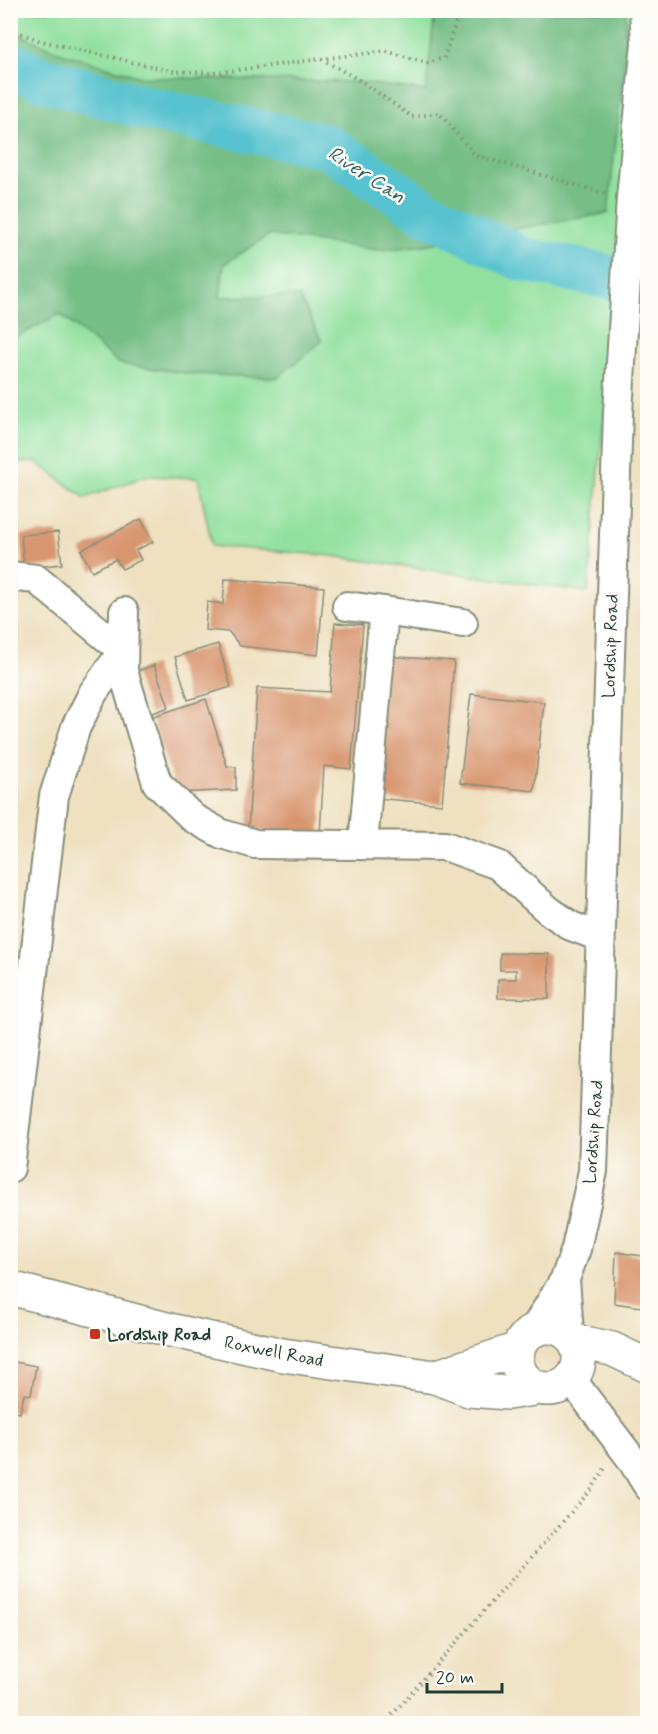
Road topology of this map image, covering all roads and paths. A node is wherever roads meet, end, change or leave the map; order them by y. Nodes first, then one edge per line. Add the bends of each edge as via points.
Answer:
1 (460, 10) edge
2 (644, 10) edge
3 (10, 29) edge
4 (321, 59) junction
5 (631, 198) junction
6 (10, 576) edge
7 (347, 606) dead end
8 (384, 611) junction
9 (124, 612) dead end
10 (463, 623) dead end
11 (123, 651) junction
12 (363, 844) junction
13 (600, 937) junction
14 (10, 1168) edge
15 (566, 1280) junction
16 (10, 1288) edge
17 (572, 1337) junction
18 (526, 1339) junction
19 (644, 1365) edge
20 (435, 1377) junction
21 (562, 1381) junction
22 (620, 1444) junction
23 (648, 1486) edge
24 (384, 1724) edge

1 - 4 path via 444,58 427,63 386,51
2 - 5 street, Lordship Road via 646,43
3 - 4 path via 41,41 171,71 216,73
4 - 5 path via 412,117 440,113 475,155 619,199
5 - 13 street, Lordship Road
6 - 11 street via 36,579
7 - 8 street
8 - 10 street
8 - 12 street
9 - 11 street
11 - 12 street via 129,692 157,783 177,805 222,834 255,844
11 - 14 street via 93,693 76,727 54,796
12 - 13 street via 445,846 465,852 498,865 563,921
13 - 15 street, Lordship Road via 593,1171
15 - 17 street, Lordship Road
15 - 18 street, Lordship Road
16 - 20 main road, Roxwell Road via 283,1355
17 - 18 main road via 549,1326
17 - 19 main road, Roxwell Road via 612,1349
17 - 21 main road via 580,1359
18 - 20 main road, Roxwell Road
18 - 21 main road via 519,1369 532,1384
19 - 21 main road, Roxwell Road
20 - 21 main road, Roxwell Road via 469,1390 508,1392
21 - 22 street
22 - 23 street
22 - 24 path via 591,1490

